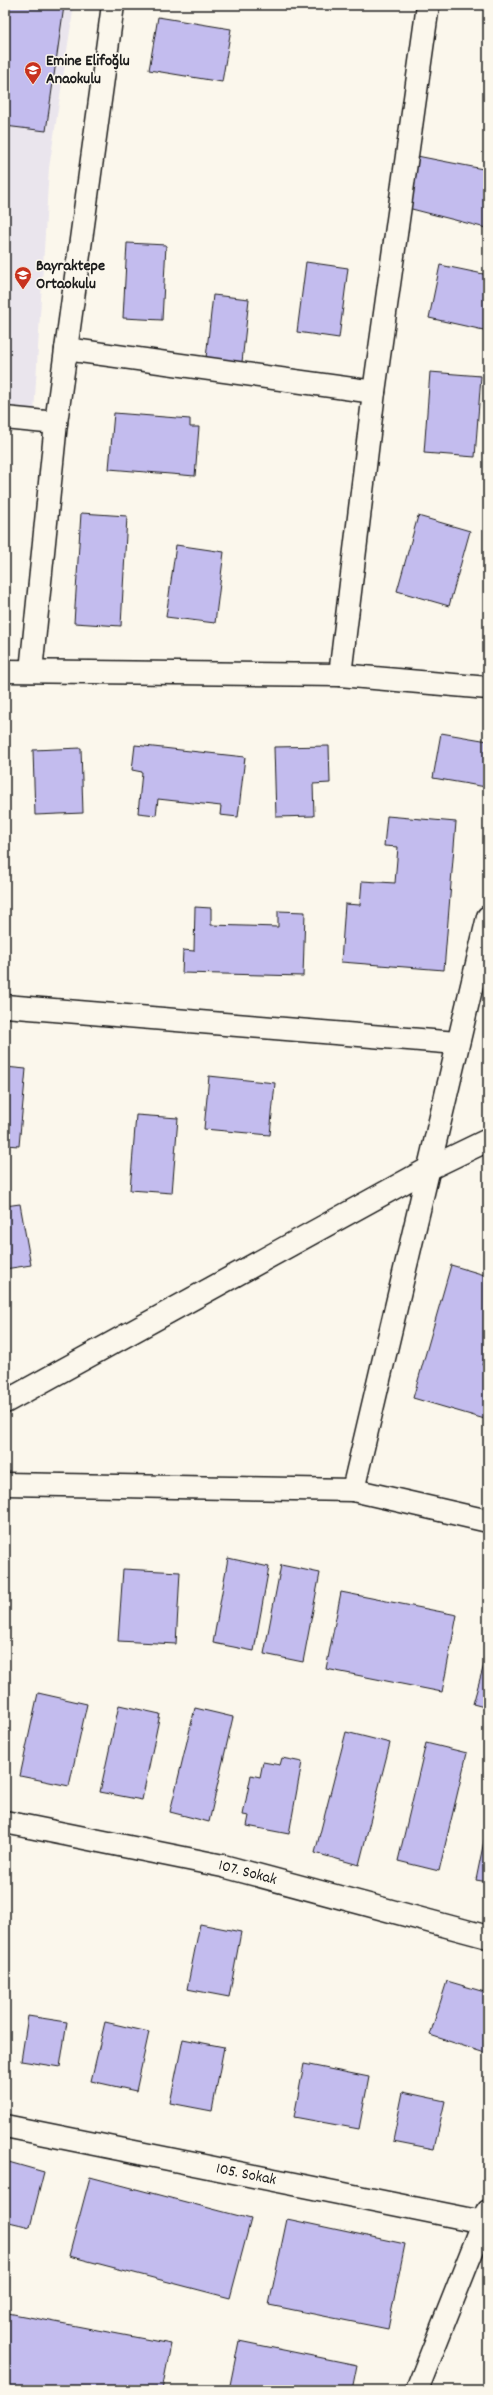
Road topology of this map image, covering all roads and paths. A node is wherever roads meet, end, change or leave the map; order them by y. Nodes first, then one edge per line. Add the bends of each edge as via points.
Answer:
1 (113, 5) edge
2 (428, 5) edge
3 (66, 350) junction
4 (374, 392) junction
5 (5, 418) edge
6 (56, 423) junction
7 (5, 671) edge
8 (31, 671) junction
9 (340, 675) junction
10 (488, 688) edge
11 (488, 917) edge
12 (5, 1006) edge
13 (457, 1043) junction
14 (488, 1140) edge
15 (430, 1168) junction
16 (5, 1402) edge
17 (5, 1484) edge
18 (353, 1490) junction
19 (488, 1521) edge
20 (5, 1822) edge
21 (488, 1937) edge
22 (5, 2126) edge
23 (487, 2219) edge
24 (417, 2390) edge

1 - 3 street
2 - 4 street
3 - 4 street
3 - 6 street
4 - 9 street
5 - 6 street
6 - 8 street
7 - 8 street
8 - 9 street
9 - 10 street
11 - 13 street
12 - 13 street
13 - 15 street
14 - 15 street
15 - 16 street
15 - 18 street
17 - 18 street
18 - 19 street
20 - 21 street, 107. Sokak via 223,1866
22 - 23 street, 105. Sokak
23 - 24 street

